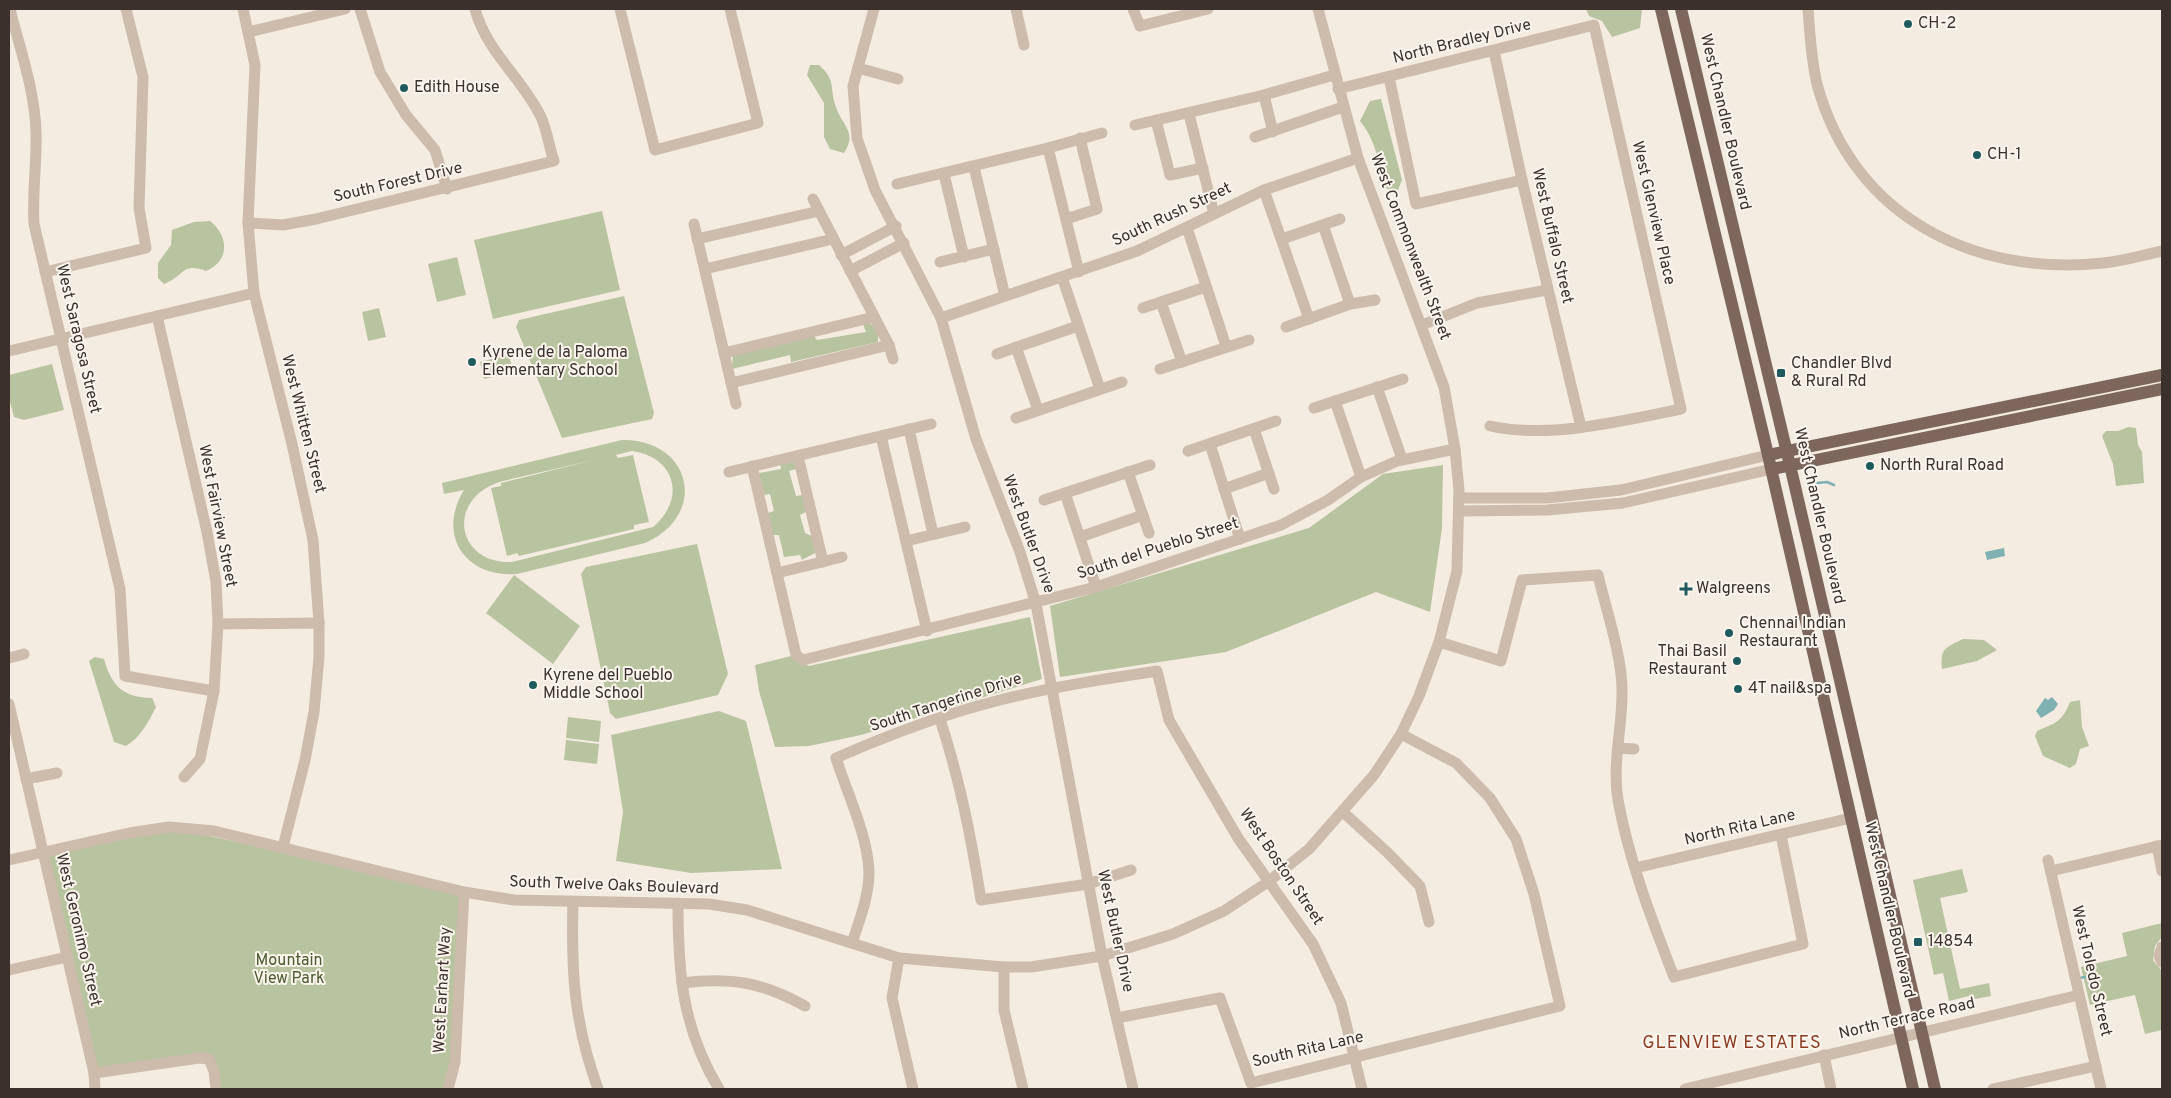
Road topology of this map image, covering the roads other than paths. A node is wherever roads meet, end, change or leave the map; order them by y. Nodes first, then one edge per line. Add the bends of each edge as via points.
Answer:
1 (10, 9) edge
2 (126, 9) edge
3 (242, 9) edge
4 (346, 9) edge
5 (360, 9) edge
6 (475, 9) edge
7 (620, 9) edge
8 (730, 9) edge
9 (874, 9) edge
10 (1016, 9) edge
11 (1134, 9) edge
12 (1208, 9) edge
13 (1318, 9) edge
14 (1661, 9) edge
15 (1681, 9) edge
16 (1808, 9) edge
17 (1594, 25) joint
18 (248, 32) junction
19 (1024, 45) dead end
20 (1494, 51) junction
21 (858, 68) junction
22 (1334, 75) junction
23 (1390, 77) junction
24 (898, 79) dead end
25 (1338, 89) junction
26 (1264, 95) junction
27 (1343, 107) junction
28 (1189, 114) junction
29 (1156, 120) junction
30 (1135, 124) dead end
31 (1273, 132) junction
32 (1102, 133) dead end
33 (1255, 136) dead end
34 (1080, 138) junction
35 (1048, 148) junction
36 (1358, 158) junction
37 (974, 167) junction
38 (1203, 168) junction
39 (944, 174) junction
40 (1522, 180) junction
41 (897, 184) dead end
42 (447, 189) junction
43 (1264, 190) junction
44 (813, 199) dead end
45 (819, 211) junction
46 (1214, 214) junction
47 (1066, 219) junction
48 (1340, 219) dead end
49 (248, 223) junction
50 (694, 224) dead end
51 (1323, 225) junction
52 (896, 226) junction
53 (1187, 228) junction
54 (698, 239) junction
55 (833, 239) junction
56 (1282, 239) junction
57 (904, 243) junction
58 (994, 249) junction
59 (2162, 251) edge
60 (964, 257) junction
61 (940, 262) dead end
62 (846, 263) junction
63 (705, 269) junction
64 (45, 272) junction
65 (1079, 272) junction
66 (1062, 277) junction
67 (1206, 287) junction
68 (1547, 290) junction
69 (254, 293) junction
70 (1006, 296) junction
71 (1374, 300) dead end
72 (1161, 302) junction
73 (1350, 304) junction
74 (1142, 308) dead end
75 (157, 316) junction
76 (874, 317) junction
77 (941, 318) junction
78 (1309, 319) junction
79 (1422, 325) junction
80 (1078, 326) junction
81 (1286, 328) dead end
82 (60, 339) junction
83 (1249, 340) dead end
84 (889, 346) junction
85 (1226, 346) junction
86 (1016, 347) junction
87 (9, 351) edge
88 (724, 353) junction
89 (997, 354) dead end
90 (892, 358) dead end
91 (1182, 362) junction
92 (1160, 369) dead end
93 (2162, 375) edge
94 (1403, 379) dead end
95 (1122, 382) dead end
96 (731, 383) junction
97 (1377, 387) junction
98 (1100, 389) junction
99 (2162, 389) edge
100 (1335, 401) junction
101 (736, 404) dead end
102 (1314, 408) dead end
103 (1038, 410) junction
104 (1016, 418) dead end
105 (1276, 421) dead end
106 (931, 424) dead end
107 (1490, 426) dead end
108 (1581, 427) junction
109 (909, 429) junction
110 (1254, 429) junction
111 (881, 436) junction
112 (1210, 444) junction
113 (1455, 449) junction
114 (1787, 450) junction
115 (1188, 451) dead end
116 (1768, 455) junction
117 (798, 456) junction
118 (1402, 459) junction
119 (1150, 465) dead end
120 (1790, 465) junction
121 (752, 466) junction
122 (1772, 469) junction
123 (729, 472) dead end
124 (1128, 472) junction
125 (1269, 473) junction
126 (1361, 477) junction
127 (1650, 484) junction
128 (1224, 489) junction
129 (1274, 489) dead end
130 (1065, 493) junction
131 (1652, 497) junction
132 (1460, 498) junction
133 (1044, 500) dead end
134 (1460, 511) junction
135 (1143, 515) junction
136 (964, 527) dead end
137 (1149, 533) dead end
138 (933, 534) junction
139 (1080, 537) junction
140 (1240, 539) junction
141 (906, 540) junction
142 (842, 557) dead end
143 (822, 562) junction
144 (777, 573) junction
145 (1096, 588) junction
146 (1036, 604) junction
147 (319, 623) junction
148 (218, 624) junction
149 (927, 630) junction
150 (1439, 642) junction
151 (24, 654) dead end
152 (9, 658) edge
153 (1157, 671) joint
154 (1054, 687) junction
155 (214, 691) junction
156 (9, 704) edge
157 (1846, 706) junction
158 (1826, 710) junction
159 (940, 719) junction
160 (1401, 734) junction
161 (1618, 748) junction
162 (1634, 749) dead end
163 (57, 773) dead end
164 (184, 777) dead end
165 (26, 779) junction
166 (1342, 812) junction
167 (1851, 818) junction
168 (1780, 835) junction
169 (2159, 846) edge
170 (283, 847) junction
171 (43, 852) junction
172 (9, 860) edge
173 (1635, 868) junction
174 (1131, 870) dead end
175 (2162, 870) edge
176 (1268, 882) junction
177 (1088, 884) junction
178 (464, 892) junction
179 (573, 902) junction
180 (678, 903) junction
181 (1430, 922) dead end
182 (852, 943) junction
183 (2162, 946) edge
184 (1102, 956) junction
185 (67, 957) junction
186 (899, 958) junction
187 (2162, 962) edge
188 (1004, 967) junction
189 (9, 970) edge
190 (682, 983) junction
191 (2079, 995) junction
192 (805, 1006) dead end
193 (1117, 1018) junction
194 (1922, 1032) junction
195 (1902, 1037) junction
196 (1824, 1055) junction
197 (1354, 1057) junction
198 (2096, 1066) junction
199 (94, 1072) junction
200 (1702, 1087) edge
201 (95, 1089) edge
202 (216, 1089) edge
203 (448, 1089) edge
204 (598, 1089) edge
205 (719, 1089) edge
206 (913, 1089) edge
207 (1023, 1089) edge
208 (1133, 1089) edge
209 (1362, 1089) edge
210 (1685, 1089) edge
211 (1832, 1089) edge
212 (1913, 1089) edge
213 (1935, 1089) edge
214 (1993, 1089) edge
215 (2101, 1089) edge

1 - 64 street, West Saragosa Street via 30,90 36,132 34,224
2 - 64 street via 143,77 139,208 146,248
3 - 18 street, West Whitten Street
4 - 18 street
5 - 42 street via 380,72 406,115 435,150
6 - 42 street, South Forest Drive via 478,23 497,56 541,118 554,162
7 - 8 street via 655,150 758,123
9 - 21 street, West Butler Drive
10 - 19 street
11 - 12 street via 1140,26
13 - 22 street, West Commonwealth Street
14 - 116 main road, West Chandler Boulevard
15 - 114 main road, West Chandler Boulevard
16 - 59 street via 1815,75 1834,130 1861,174 1884,200 1911,221 1938,237 1967,248 2027,262 2103,263
17 - 20 street, North Bradley Drive
17 - 108 street, West Glenview Place via 1681,409
18 - 49 street, West Whitten Street via 256,87
20 - 23 street, North Bradley Drive
20 - 40 street, West Buffalo Street
21 - 24 street
21 - 52 street, West Butler Drive via 852,86 857,138 875,190
22 - 25 street, West Commonwealth Street
22 - 26 street
23 - 25 street, North Bradley Drive
23 - 40 street via 1416,204
25 - 27 street, West Commonwealth Street
26 - 28 street
26 - 31 street
27 - 31 street
27 - 36 street, West Commonwealth Street
28 - 29 street
28 - 38 street
29 - 30 street
29 - 38 street via 1170,176
31 - 33 street
32 - 34 street
34 - 35 street
34 - 47 street via 1097,209
35 - 37 street
35 - 47 street
36 - 43 street, South Rush Street
36 - 79 street, West Commonwealth Street
37 - 39 street
37 - 58 street
38 - 46 street
39 - 41 street
39 - 60 street
40 - 68 street, West Buffalo Street
42 - 49 street, South Forest Drive via 283,225
43 - 46 street, South Rush Street
43 - 56 street
44 - 45 street
45 - 54 street
45 - 55 street
46 - 53 street, South Rush Street
47 - 65 street
48 - 51 street
49 - 69 street, West Whitten Street
50 - 54 street
51 - 56 street
51 - 73 street
52 - 57 street, West Butler Drive
52 - 62 street
53 - 65 street, South Rush Street via 1137,252
53 - 67 street
54 - 63 street
55 - 62 street
55 - 63 street
56 - 78 street
57 - 62 street
57 - 77 street, West Butler Drive
58 - 60 street
58 - 70 street
60 - 61 street
62 - 76 street
63 - 88 street
64 - 82 street, West Saragosa Street
65 - 66 street, South Rush Street
66 - 70 street, South Rush Street
66 - 80 street
67 - 72 street
67 - 85 street
68 - 79 street via 1477,303
68 - 108 street, West Buffalo Street
69 - 75 street
69 - 147 street, West Whitten Street via 314,540
70 - 77 street, South Rush Street
71 - 73 street
72 - 74 street
72 - 91 street
73 - 78 street
75 - 82 street
75 - 148 street, West Fairview Street via 207,532 216,582
76 - 84 street
76 - 88 street
77 - 146 street, West Butler Drive via 976,439 1020,552
78 - 81 street
79 - 113 street, West Commonwealth Street via 1444,387
80 - 86 street
80 - 98 street
82 - 87 street
82 - 155 street, West Saragosa Street via 120,589 125,676
83 - 85 street
84 - 90 street
84 - 96 street
85 - 91 street
86 - 89 street
86 - 103 street
88 - 96 street
91 - 92 street
93 - 114 main road
94 - 97 street
95 - 98 street
96 - 101 street
97 - 100 street
97 - 118 street
98 - 103 street
99 - 120 main road
100 - 102 street
100 - 126 street
103 - 104 street
105 - 110 street
106 - 109 street
107 - 108 street via 1526,430
109 - 111 street
109 - 138 street
110 - 112 street
110 - 125 street
111 - 117 street
111 - 141 street
112 - 115 street
112 - 128 street
113 - 118 street, South del Pueblo Street
113 - 132 street, West Commonwealth Street
114 - 116 main road
114 - 120 main road, West Chandler Boulevard
116 - 122 main road, West Chandler Boulevard
116 - 127 street
117 - 121 street
117 - 143 street
118 - 126 street, South del Pueblo Street
119 - 124 street
120 - 122 main road
120 - 157 main road, West Chandler Boulevard
121 - 123 street
121 - 144 street
122 - 131 street
122 - 158 main road, West Chandler Boulevard
124 - 130 street
124 - 135 street
125 - 128 street
125 - 129 street
126 - 140 street, South del Pueblo Street via 1299,517
127 - 131 street
127 - 132 street via 1572,496
128 - 140 street
130 - 133 street
130 - 139 street
131 - 134 street via 1591,507
132 - 134 street, South Twelve Oaks Boulevard
134 - 150 street, South Twelve Oaks Boulevard via 1457,571
135 - 137 street
135 - 139 street
136 - 138 street
138 - 141 street
139 - 145 street
140 - 145 street, South del Pueblo Street
141 - 149 street
142 - 143 street
143 - 144 street
144 - 149 street, South del Pueblo Street via 799,658 807,660
145 - 146 street, South del Pueblo Street
146 - 149 street, South del Pueblo Street
146 - 154 street, West Butler Drive
147 - 148 street
147 - 170 street, West Whitten Street via 314,712
148 - 155 street, West Fairview Street
150 - 160 street, South Twelve Oaks Boulevard
150 - 161 street via 1501,661 1522,580 1598,575 1620,670 1622,693
151 - 152 street
153 - 154 street, South Tangerine Drive
153 - 176 street, West Boston Street via 1169,720 1238,838
154 - 159 street, South Tangerine Drive via 998,700
154 - 177 street, West Butler Drive
155 - 164 street, West Fairview Street via 200,758
156 - 165 street, West Geronimo Street
157 - 158 main road
157 - 194 main road, West Chandler Boulevard
158 - 167 main road, West Chandler Boulevard
159 - 177 street via 967,814 982,900
159 - 182 street, South Tangerine Drive via 836,758 866,849 869,873 866,898
160 - 166 street, South Twelve Oaks Boulevard via 1374,775
160 - 197 street, South Rita Lane via 1456,764 1490,798 1516,839 1534,894 1560,1006
161 - 162 street
161 - 173 street via 1618,799
163 - 165 street
165 - 171 street, West Geronimo Street
166 - 176 street, South Twelve Oaks Boulevard via 1309,849
166 - 181 street via 1420,886
167 - 168 street, North Rita Lane
167 - 195 main road, West Chandler Boulevard
168 - 173 street, North Rita Lane
168 - 173 street via 1803,944 1674,978
169 - 175 street
169 - 191 street, West Toledo Street via 2050,865
170 - 171 street, South Twelve Oaks Boulevard via 214,831 169,827
170 - 178 street, South Twelve Oaks Boulevard
171 - 172 street, South Twelve Oaks Boulevard
171 - 185 street, West Geronimo Street
174 - 177 street
176 - 184 street, South Twelve Oaks Boulevard via 1224,911 1173,934
176 - 197 street, West Boston Street via 1313,944 1341,1003
177 - 184 street, West Butler Drive
178 - 179 street, South Twelve Oaks Boulevard via 514,900
178 - 203 street, West Earhart Way via 455,1062
179 - 180 street, South Twelve Oaks Boulevard
179 - 204 street via 572,978 577,1020 585,1055
180 - 182 street, South Twelve Oaks Boulevard via 747,910
180 - 190 street via 678,963
182 - 186 street, South Twelve Oaks Boulevard
183 - 187 street via 2159,956
184 - 188 street, South Twelve Oaks Boulevard via 1047,965
184 - 193 street, West Butler Drive
185 - 189 street
185 - 199 street, West Geronimo Street
186 - 188 street, South Twelve Oaks Boulevard
186 - 206 street via 892,998
188 - 207 street via 1004,1010
190 - 192 street via 712,979 760,985
190 - 205 street via 690,1024
191 - 194 street, North Terrace Road
191 - 198 street, West Toledo Street
193 - 197 street, South Rita Lane via 1220,998 1251,1083
193 - 208 street, West Butler Drive
194 - 195 street, North Terrace Road
194 - 213 main road, West Chandler Boulevard
195 - 196 street, North Terrace Road
195 - 212 main road, West Chandler Boulevard
196 - 200 street, North Terrace Road
196 - 211 street
197 - 209 street, West Boston Street
198 - 214 street
198 - 215 street, West Toledo Street
199 - 201 street, West Geronimo Street
199 - 202 street via 210,1059
200 - 210 street, North Terrace Road

